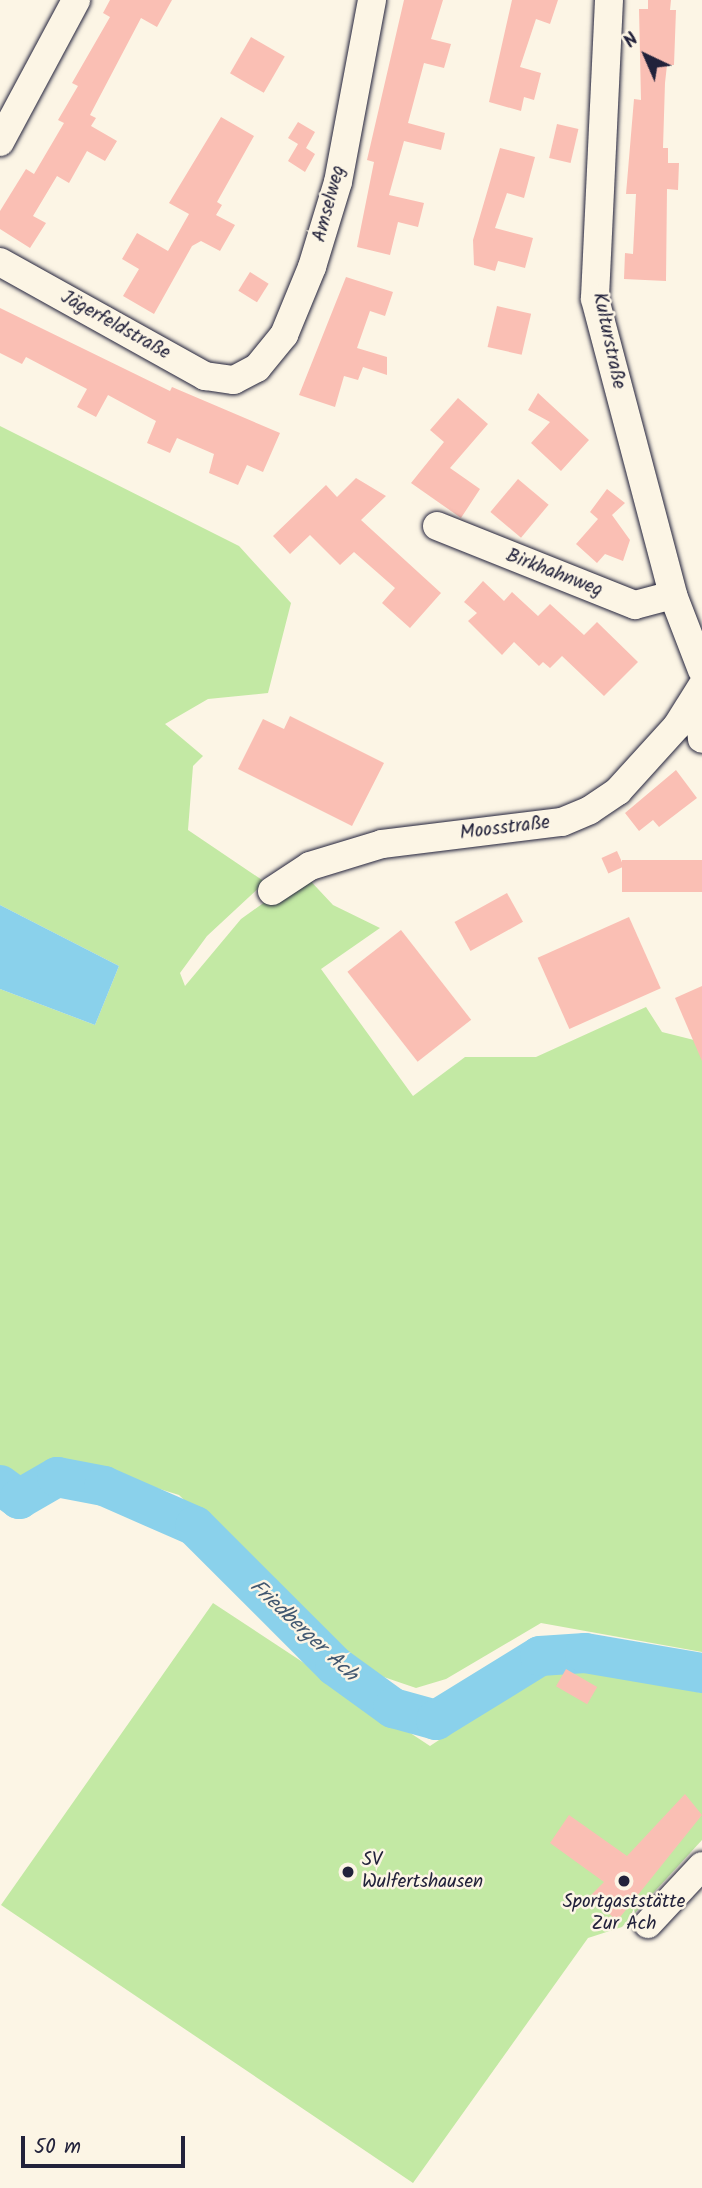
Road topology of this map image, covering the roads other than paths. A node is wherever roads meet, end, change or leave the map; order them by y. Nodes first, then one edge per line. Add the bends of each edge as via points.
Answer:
1 (76, 0) edge
2 (372, 0) edge
3 (609, 0) edge
4 (0, 142) edge
5 (0, 262) edge
6 (234, 380) joint
7 (437, 526) dead end
8 (673, 595) junction
9 (701, 684) edge
10 (702, 739) edge
11 (272, 891) dead end
12 (702, 1866) edge
13 (648, 1924) dead end

1 - 4 street
2 - 6 street, Amselweg via 338,182 313,267 274,351
3 - 8 street, Kulturstraße via 595,299
5 - 6 street, Jägerfeldstraße via 205,376
7 - 8 street, Birkhahnweg via 635,605
8 - 9 street, Kulturstraße
9 - 10 street
9 - 11 street, Moosstraße via 618,791 581,814 562,822 382,844 310,866
12 - 13 street

